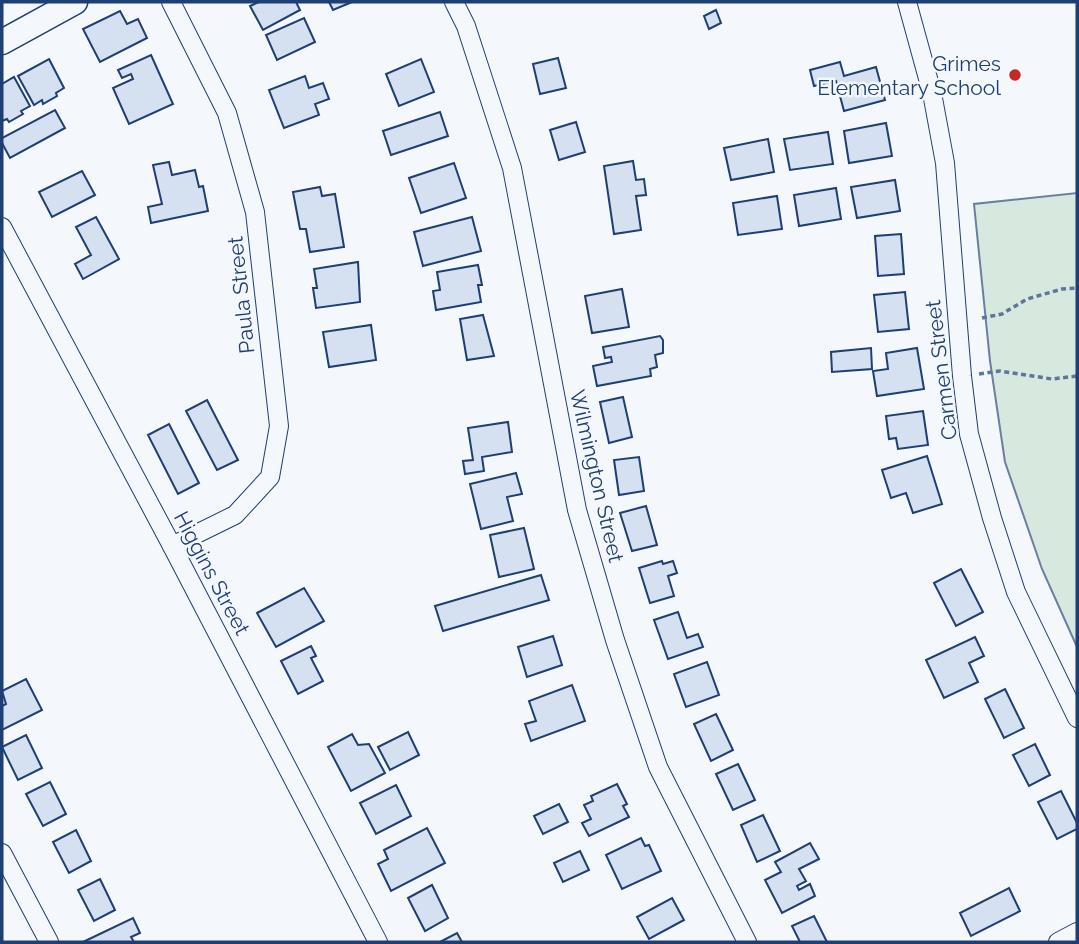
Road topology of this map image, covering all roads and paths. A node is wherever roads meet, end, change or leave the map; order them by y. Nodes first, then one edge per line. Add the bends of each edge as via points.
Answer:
1 (75, 2) edge
2 (171, 2) edge
3 (454, 2) edge
4 (907, 2) edge
5 (2, 42) edge
6 (2, 227) edge
7 (1077, 288) edge
8 (982, 318) dead end
9 (962, 376) junction
10 (1077, 376) edge
11 (172, 546) junction
12 (1077, 718) edge
13 (2, 853) edge
14 (1077, 932) edge
15 (49, 942) edge
16 (378, 942) edge
17 (747, 942) edge
18 (1058, 942) edge

1 - 5 street
2 - 11 street, Paula Street via 227,113 255,212 279,426 271,477 234,515
3 - 17 street, Wilmington Street via 512,168 577,510 615,640 658,766
4 - 9 street, Carmen Street via 945,163
6 - 11 street, Higgins Street
7 - 8 path via 1027,299 1002,314
9 - 10 path via 1000,370 1052,379
9 - 12 street, Carmen Street via 969,434 1016,592
11 - 16 street, Higgins Street
13 - 15 street
14 - 18 street

